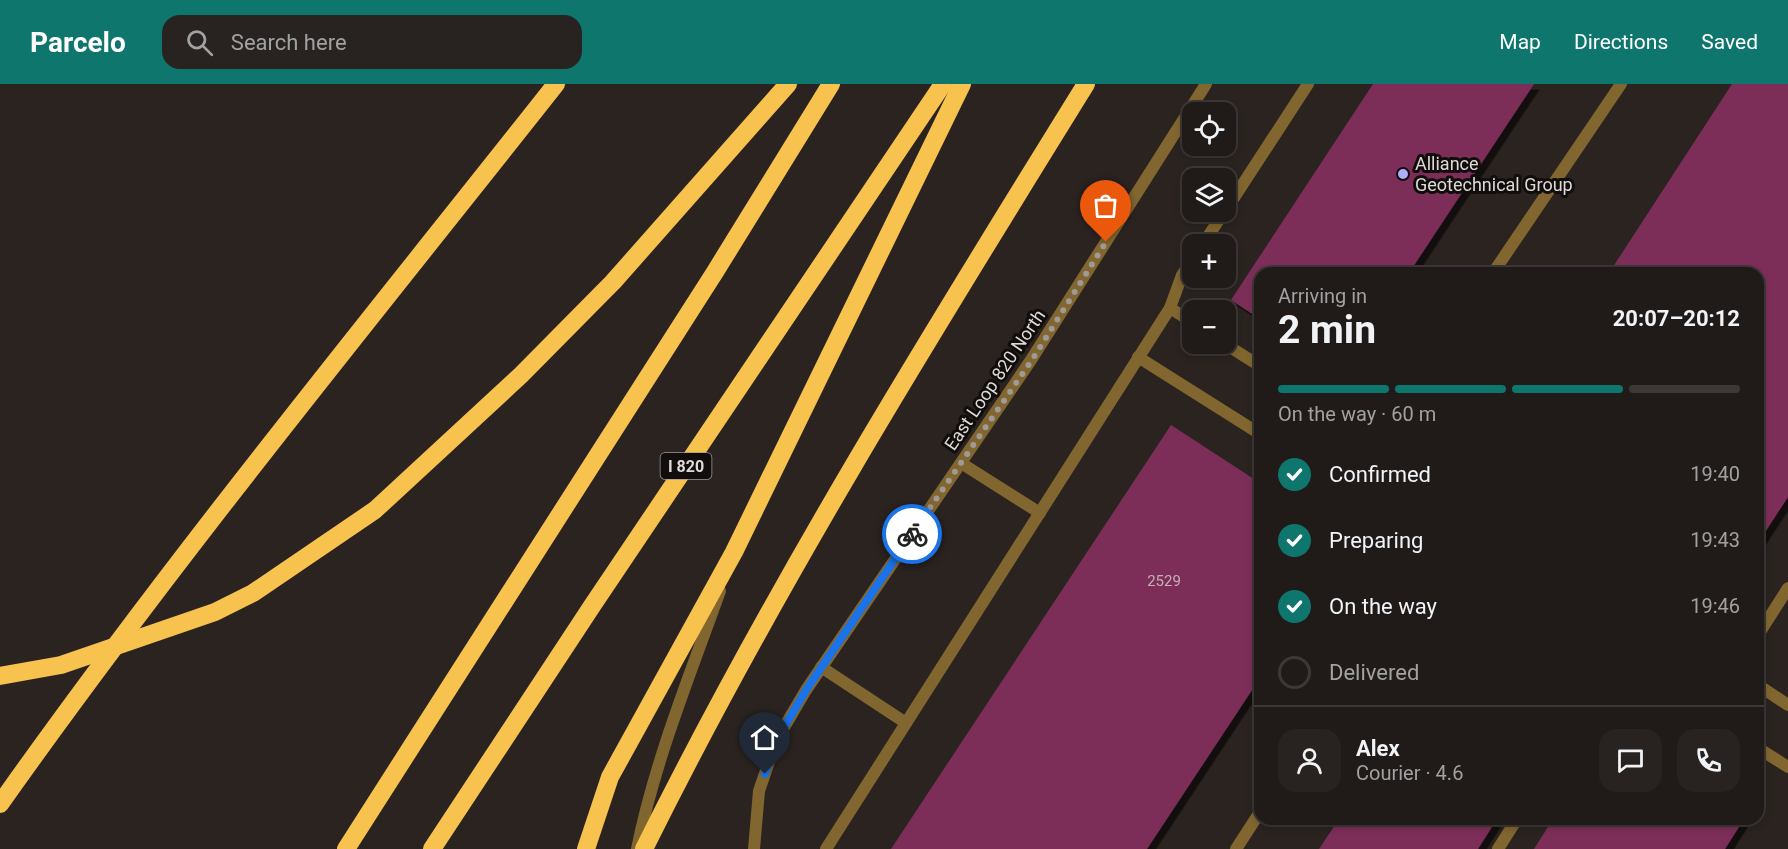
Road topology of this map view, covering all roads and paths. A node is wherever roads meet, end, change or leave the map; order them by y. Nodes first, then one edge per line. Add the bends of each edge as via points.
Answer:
1 (556, 84) edge
2 (788, 84) edge
3 (831, 84) edge
4 (943, 84) edge
5 (962, 84) edge
6 (1086, 84) edge
7 (1206, 84) edge
8 (1308, 84) edge
9 (1621, 84) edge
10 (1236, 194) edge
11 (1496, 267) edge
12 (1182, 275) edge
13 (1170, 308) junction
14 (1182, 316) edge
15 (1236, 351) edge
16 (1138, 357) junction
17 (1254, 362) edge
18 (1254, 430) edge
19 (961, 463) junction
20 (1040, 513) junction
21 (734, 552) junction
22 (1788, 588) edge
23 (1764, 626) edge
24 (821, 667) junction
25 (0, 676) edge
26 (1764, 690) edge
27 (1788, 705) edge
28 (906, 723) junction
29 (1764, 752) edge
30 (1788, 767) edge
31 (0, 804) edge
32 (1254, 821) edge
33 (1513, 825) edge
34 (346, 849) edge
35 (432, 849) edge
36 (586, 849) edge
37 (637, 849) edge
38 (644, 849) edge
39 (754, 849) edge
40 (826, 849) edge
41 (1236, 849) edge
42 (1498, 849) edge

1 - 31 highway, bridge via 233,493
2 - 25 highway via 614,282 521,375 375,510 253,593 215,612 61,665
3 - 34 highway
4 - 35 highway, I 820
5 - 21 highway
6 - 38 highway via 929,338 796,567 681,774
7 - 19 street, East Loop 820 North via 1032,360
8 - 10 street
9 - 11 street
12 - 13 street
13 - 14 street
13 - 16 street
15 - 17 street
16 - 18 street
16 - 20 street
19 - 20 street
19 - 24 street, East Loop 820 North
20 - 28 street
21 - 36 highway via 610,777
21 - 37 street via 655,778
22 - 23 street
24 - 28 street
24 - 39 street, East Loop 820 North via 776,741 759,790
26 - 27 street
28 - 40 street
29 - 30 street
32 - 41 street
33 - 42 street

